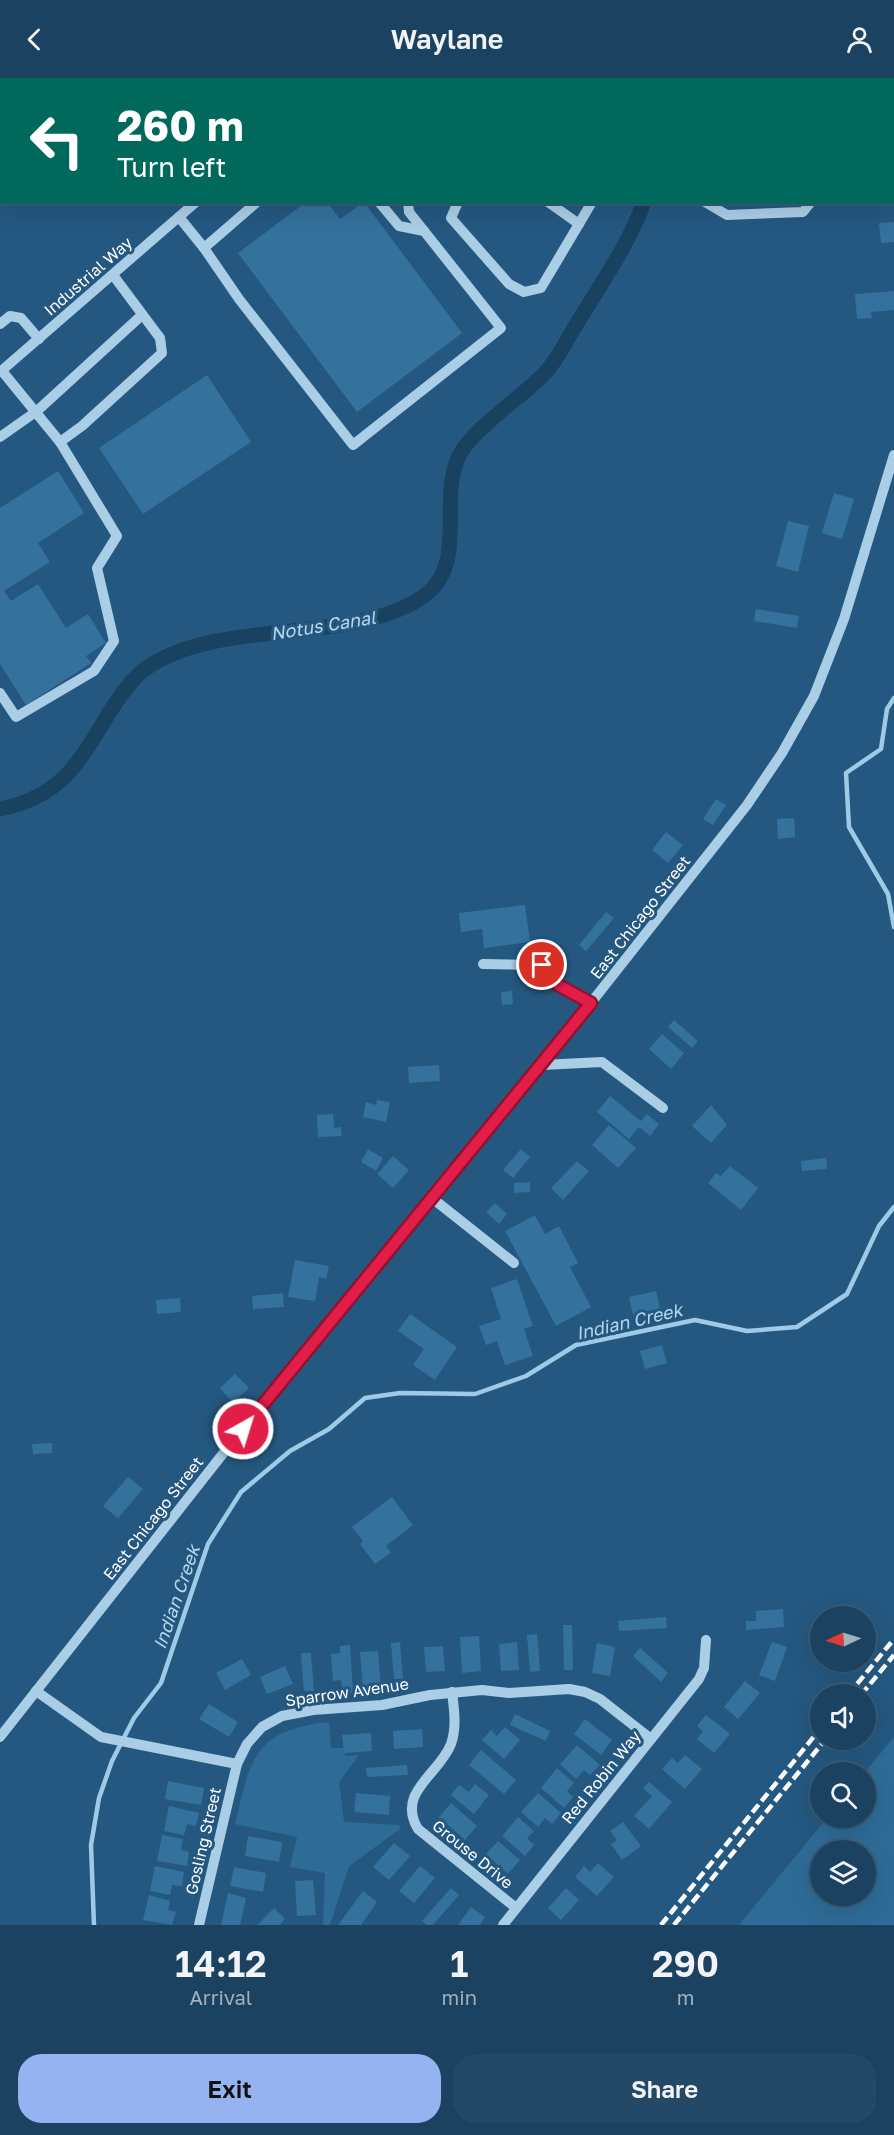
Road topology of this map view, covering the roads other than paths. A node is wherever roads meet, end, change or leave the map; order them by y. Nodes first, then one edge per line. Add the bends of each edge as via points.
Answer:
1 (194, 204) edge
2 (255, 204) edge
3 (381, 204) edge
4 (408, 204) edge
5 (457, 204) edge
6 (552, 204) edge
7 (591, 204) edge
8 (708, 204) edge
9 (809, 204) edge
10 (179, 217) junction
11 (579, 225) junction
12 (424, 231) junction
13 (204, 248) junction
14 (113, 274) junction
15 (142, 315) junction
16 (0, 324) edge
17 (39, 339) junction
18 (1, 371) edge
19 (37, 411) junction
20 (0, 437) edge
21 (60, 442) junction
22 (894, 455) edge
23 (0, 693) edge
24 (483, 964) dead end
25 (591, 1003) junction
26 (542, 1065) junction
27 (663, 1108) dead end
28 (432, 1198) junction
29 (514, 1263) dead end
30 (706, 1640) dead end
31 (36, 1691) junction
32 (452, 1692) junction
33 (0, 1737) edge
34 (651, 1739) junction
35 (237, 1764) junction
36 (516, 1908) junction
37 (199, 1925) edge
38 (503, 1925) edge

1 - 10 street, Industrial Way
2 - 13 street
3 - 12 street via 399,226
4 - 12 street via 409,212
5 - 11 street via 451,218 509,284 524,292 542,288
6 - 11 street
7 - 11 street
8 - 9 street via 727,215 803,212
10 - 13 street
10 - 14 street, Industrial Way
12 - 13 street via 501,328 353,445
14 - 15 street
14 - 17 street, Industrial Way
15 - 19 street
15 - 21 street via 160,338 162,352
16 - 17 street via 10,316 21,318
17 - 18 street, Industrial Way
18 - 19 street
19 - 20 street
19 - 21 street
21 - 23 street via 117,536 97,568 114,641 94,671 16,717
22 - 25 street, East Chicago Street via 844,620 814,696 747,805
24 - 25 street via 542,965 558,985
25 - 26 street, East Chicago Street
26 - 27 street via 602,1062
26 - 28 street, East Chicago Street
28 - 29 street
28 - 31 street, East Chicago Street via 208,1472
30 - 34 street, Red Robin Way via 699,1679
31 - 33 street, East Chicago Street
31 - 35 street via 101,1737
32 - 34 street, Sparrow Avenue via 585,1692
32 - 35 street, Sparrow Avenue via 382,1705 282,1716 262,1726
32 - 36 street, Grouse Drive via 452,1740 411,1800 412,1819 418,1829
34 - 36 street, Red Robin Way
35 - 37 street, Gosling Street
36 - 38 street, Red Robin Way

